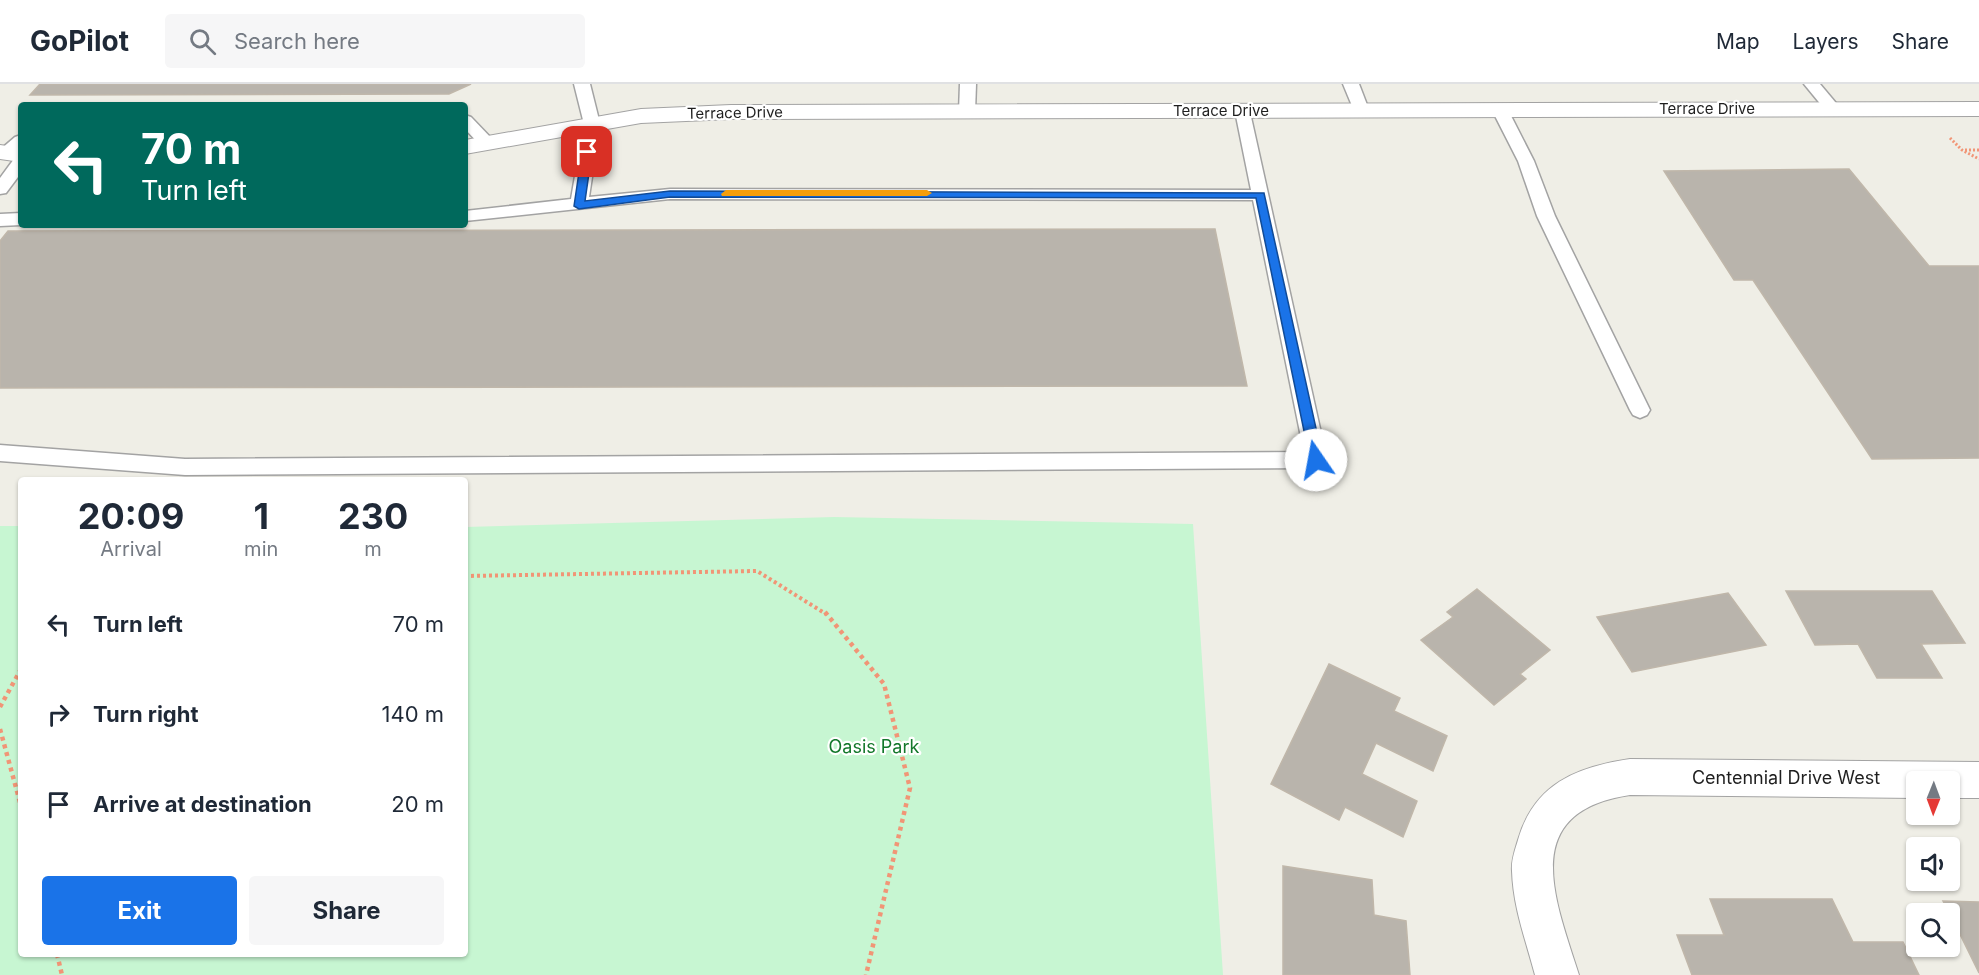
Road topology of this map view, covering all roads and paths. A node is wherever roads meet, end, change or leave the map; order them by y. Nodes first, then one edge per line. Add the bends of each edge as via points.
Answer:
1 (582, 84) edge
2 (968, 84) edge
3 (1351, 84) edge
4 (1812, 84) edge
5 (1958, 84) edge
6 (1979, 107) edge
7 (1833, 109) junction
8 (1362, 110) junction
9 (1500, 110) junction
10 (1243, 111) junction
11 (967, 112) junction
12 (468, 123) edge
13 (592, 124) junction
14 (488, 144) junction
15 (468, 147) edge
16 (1979, 150) edge
17 (13, 156) edge
18 (1979, 159) edge
19 (0, 189) edge
20 (1261, 195) junction
21 (579, 206) junction
22 (468, 216) edge
23 (18, 219) edge
24 (0, 220) edge
25 (1640, 410) dead end
26 (0, 453) edge
27 (468, 576) edge
28 (18, 674) edge
29 (0, 707) edge
30 (0, 729) edge
31 (1979, 780) edge
32 (18, 795) edge
33 (58, 957) edge
34 (62, 975) edge
35 (866, 975) edge
36 (1557, 975) edge

1 - 13 lane
2 - 11 lane
3 - 8 lane
4 - 7 lane
5 - 6 street
6 - 7 street, Terrace Drive
7 - 9 street, Terrace Drive
8 - 9 street, Terrace Drive
8 - 10 street, Terrace Drive
9 - 25 lane via 1526,161 1546,216
10 - 11 street, Terrace Drive
10 - 20 lane
11 - 13 street, Terrace Drive via 731,112
12 - 14 lane
13 - 14 street, Terrace Drive
13 - 21 lane
14 - 15 street, Terrace Drive
16 - 18 path via 1962,150
17 - 19 lane
20 - 21 lane via 670,194
20 - 26 lane via 1316,460 184,467
21 - 22 lane
23 - 24 lane
27 - 35 path via 757,571 824,611 884,684 910,788
28 - 29 path
30 - 32 path
31 - 36 street, Centennial Drive West via 1630,777 1577,789 1553,808 1538,834 1531,869 1537,910
33 - 34 path

